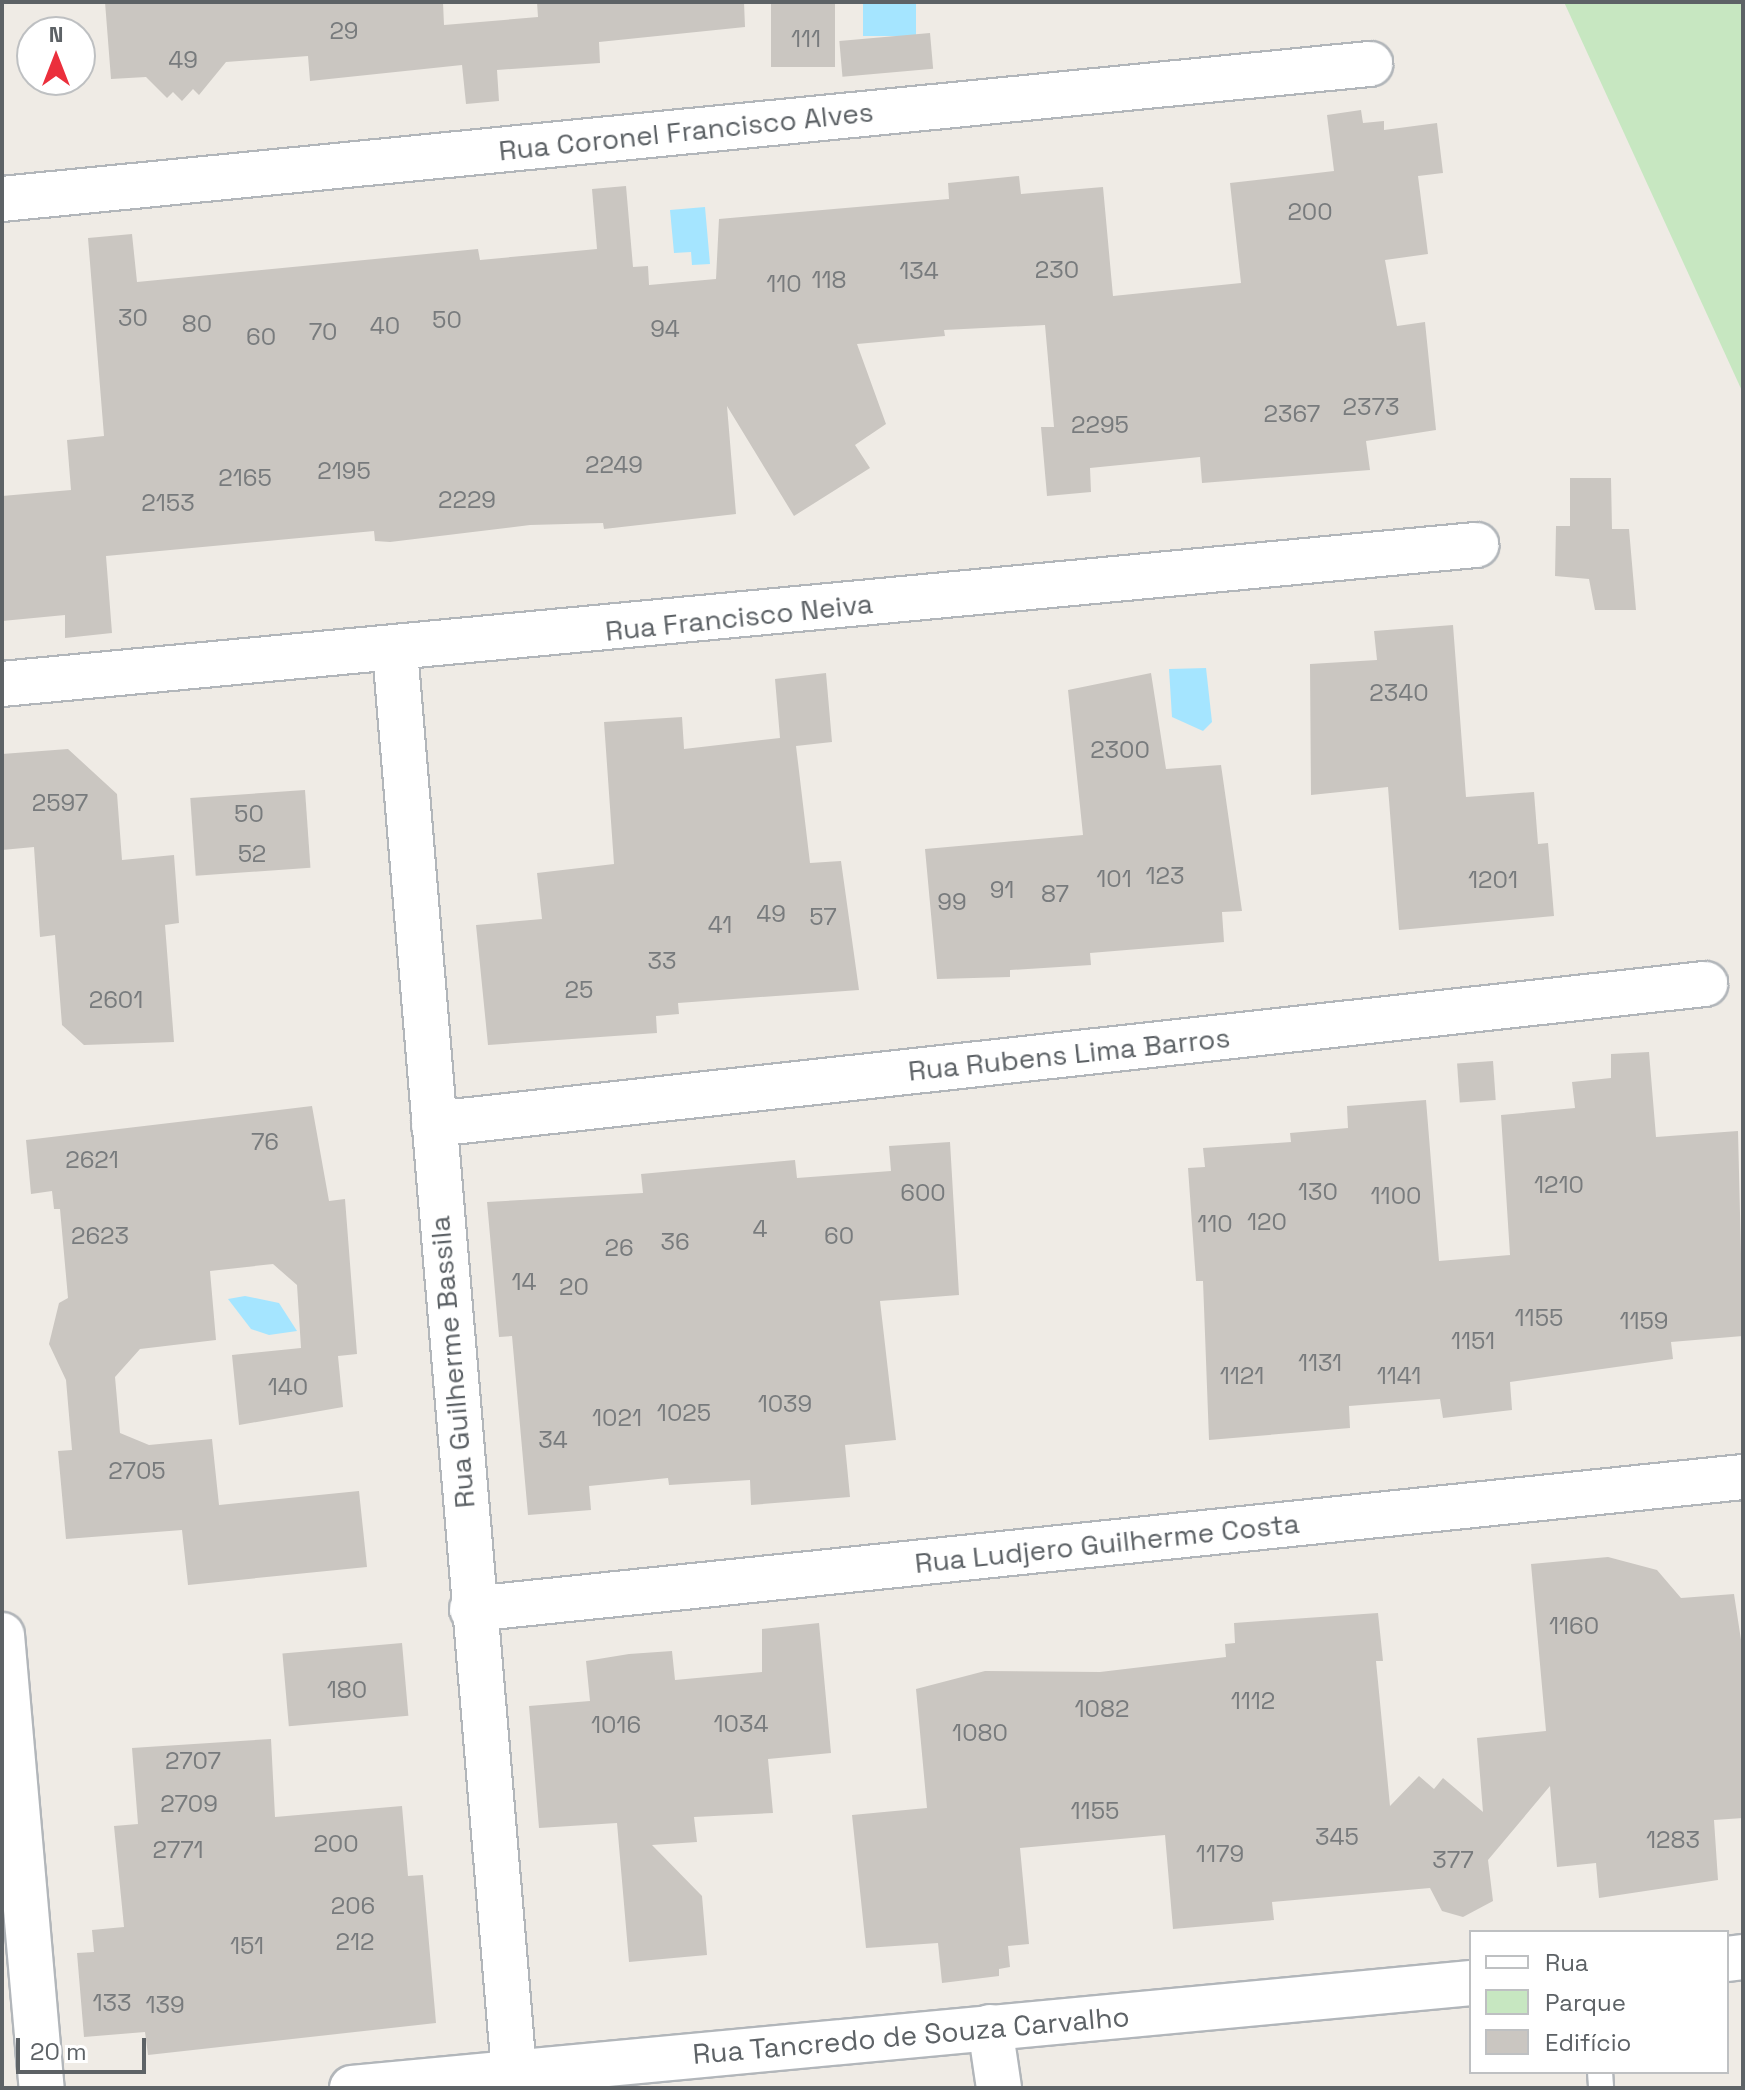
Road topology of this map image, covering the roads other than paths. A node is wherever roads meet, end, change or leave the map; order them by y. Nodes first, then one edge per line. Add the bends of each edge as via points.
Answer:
1 (1370, 64) dead end
2 (2, 199) edge
3 (1476, 545) dead end
4 (395, 651) junction
5 (2, 684) edge
6 (1705, 984) dead end
7 (434, 1124) junction
8 (1743, 1477) edge
9 (472, 1609) junction
10 (2, 1635) edge
11 (1469, 1983) edge
12 (990, 2027) junction
13 (514, 2072) junction
14 (42, 2088) edge
15 (352, 2088) edge
16 (999, 2088) edge

1 - 2 street, Rua Coronel Francisco Alves
3 - 4 street, Rua Francisco Neiva
4 - 5 street, Rua Francisco Neiva
4 - 7 street, Rua Guilherme Bassila
6 - 7 street, Rua Rubens Lima Barros
7 - 9 street, Rua Guilherme Bassila
8 - 9 street, Rua Ludjero Guilherme Costa
9 - 13 street, Rua Guilherme Bassila
10 - 14 street
11 - 12 street, Rua Tancredo de Souza Carvalho
12 - 13 street, Rua Tancredo de Souza Carvalho
12 - 16 street
13 - 15 street, Rua Tancredo de Souza Carvalho

